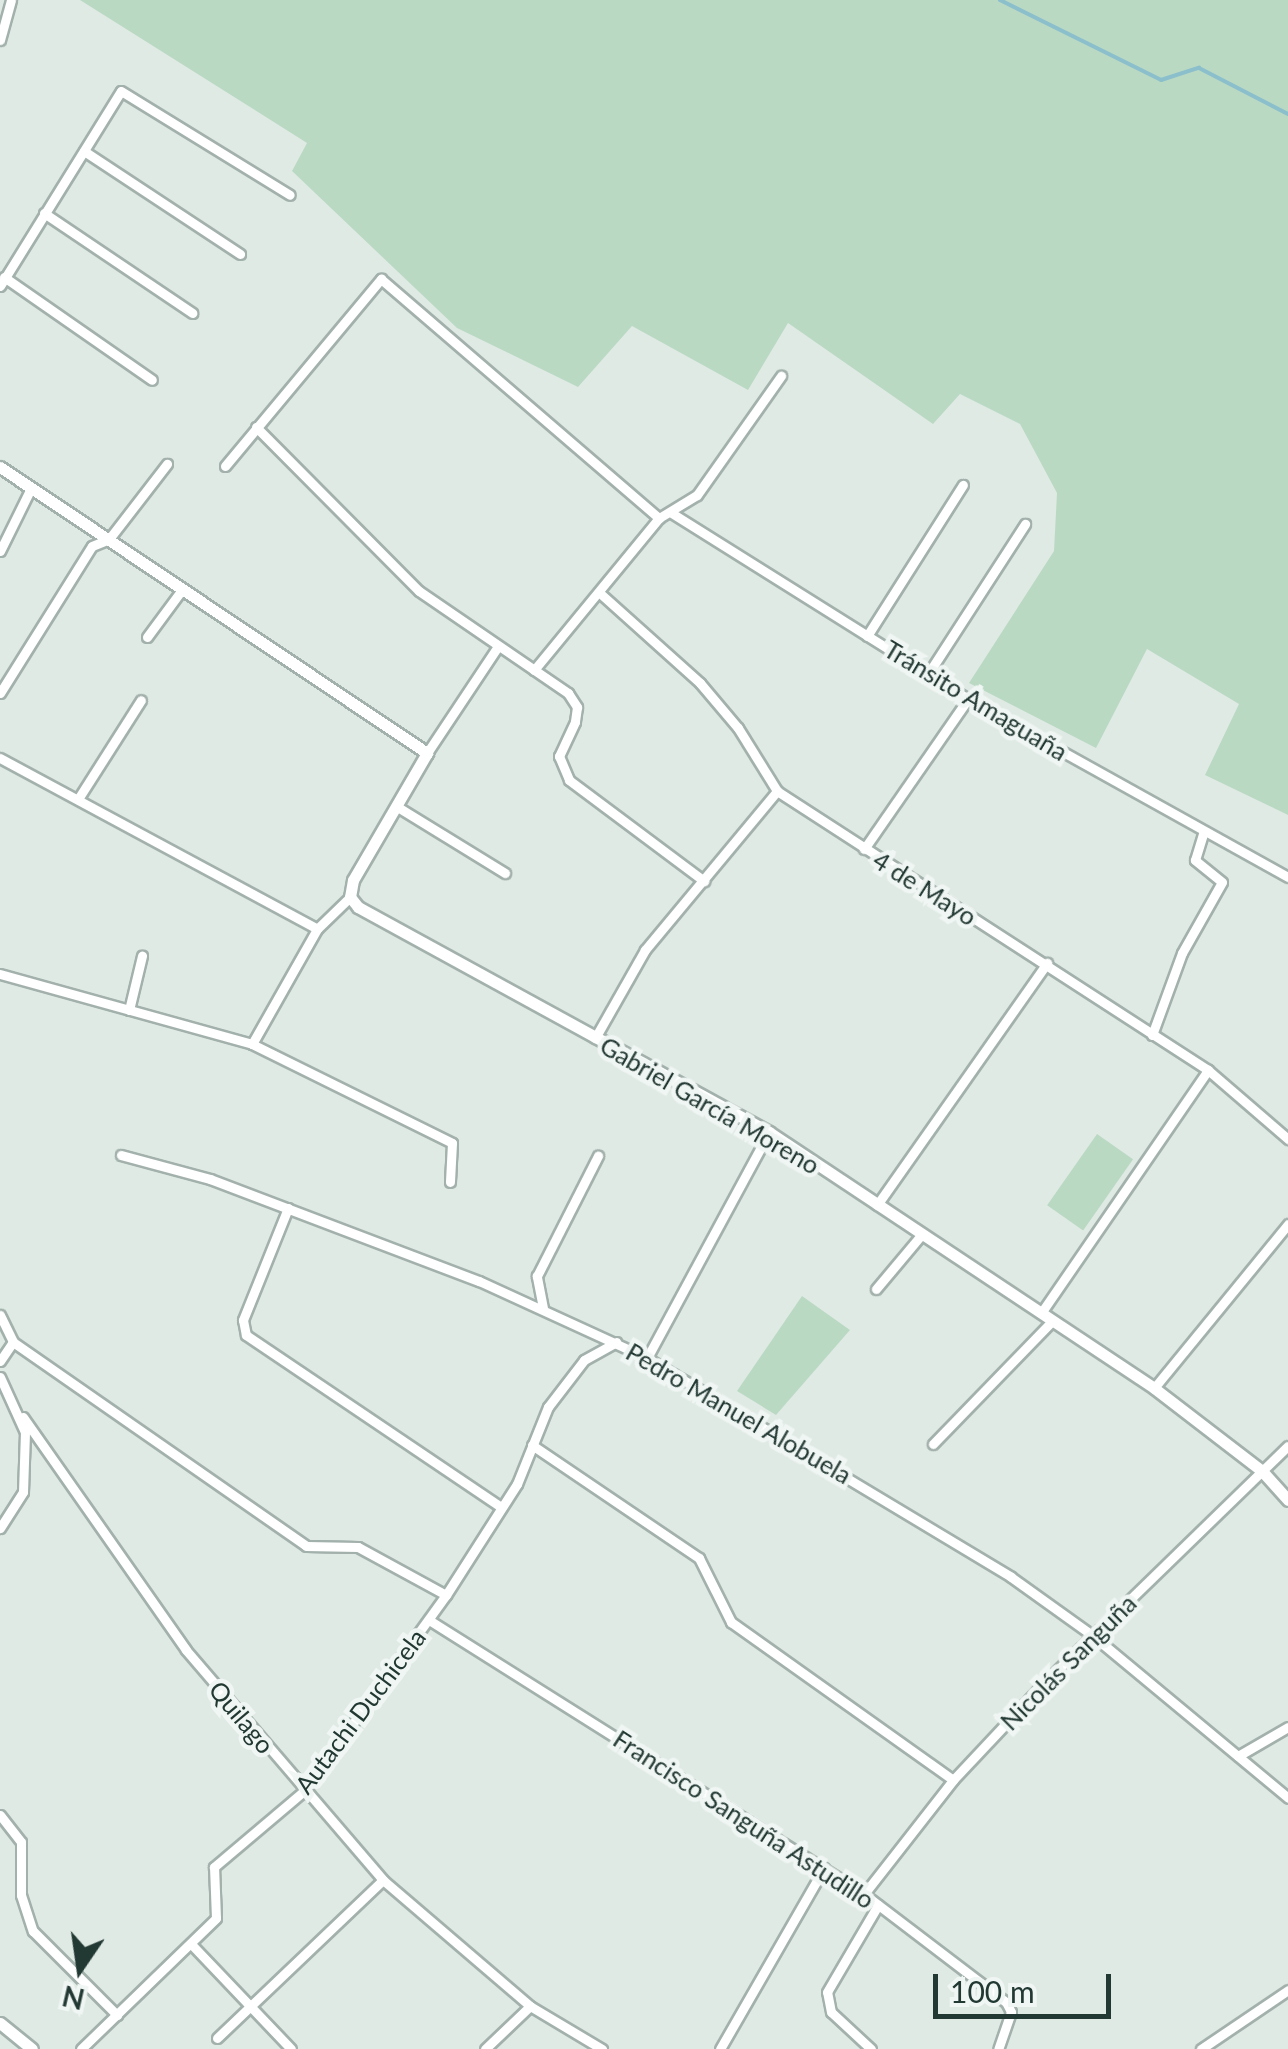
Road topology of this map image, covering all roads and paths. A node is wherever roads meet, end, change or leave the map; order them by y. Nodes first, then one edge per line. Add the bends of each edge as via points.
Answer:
1 (11, 0) edge
2 (0, 40) edge
3 (84, 151) junction
4 (290, 195) dead end
5 (44, 213) junction
6 (240, 254) dead end
7 (2, 282) edge
8 (192, 313) dead end
9 (781, 376) dead end
10 (152, 380) dead end
11 (256, 427) junction
12 (167, 464) dead end
13 (0, 466) edge
14 (225, 466) dead end
15 (963, 485) dead end
16 (31, 488) junction
17 (670, 512) junction
18 (659, 518) junction
19 (1025, 524) dead end
20 (109, 538) junction
21 (0, 551) edge
22 (180, 590) junction
23 (602, 595) junction
24 (867, 636) junction
25 (147, 637) dead end
26 (498, 646) junction
27 (534, 670) junction
28 (928, 674) junction
29 (0, 693) edge
30 (968, 699) junction
31 (141, 700) dead end
32 (427, 753) junction
33 (0, 758) edge
34 (777, 791) junction
35 (78, 799) junction
36 (396, 806) junction
37 (1204, 831) junction
38 (864, 849) junction
39 (505, 873) dead end
40 (1288, 877) edge
41 (704, 881) junction
42 (350, 897) junction
43 (318, 929) junction
44 (142, 956) dead end
45 (1047, 963) junction
46 (0, 974) edge
47 (129, 1010) junction
48 (1152, 1035) junction
49 (595, 1038) junction
50 (252, 1044) junction
51 (1208, 1070) junction
52 (768, 1132) junction
53 (1288, 1139) edge
54 (121, 1154) dead end
55 (598, 1156) dead end
56 (450, 1182) dead end
57 (877, 1205) junction
58 (288, 1208) junction
59 (1288, 1224) edge
60 (922, 1234) junction
61 (876, 1289) dead end
62 (544, 1310) junction
63 (0, 1316) edge
64 (1046, 1317) junction
65 (13, 1342) junction
66 (616, 1342) junction
67 (647, 1358) junction
68 (0, 1362) edge
69 (0, 1377) edge
70 (1154, 1388) junction
71 (23, 1416) junction
72 (932, 1444) dead end
73 (532, 1445) junction
74 (1288, 1446) edge
75 (1262, 1471) junction
76 (1288, 1500) edge
77 (502, 1507) junction
78 (0, 1528) edge
79 (446, 1595) junction
80 (429, 1620) junction
81 (1092, 1636) junction
82 (1288, 1727) edge
83 (1238, 1756) junction
84 (953, 1780) junction
85 (304, 1790) junction
86 (1288, 1798) edge
87 (0, 1816) edge
88 (824, 1868) junction
89 (383, 1880) junction
90 (864, 1894) junction
91 (878, 1905) junction
92 (194, 1946) junction
93 (1288, 1990) edge
94 (254, 2006) junction
95 (530, 2006) junction
96 (117, 2015) junction
97 (0, 2023) edge
98 (218, 2038) dead end
99 (32, 2049) edge
100 (81, 2049) edge
101 (290, 2049) edge
102 (486, 2049) edge
103 (602, 2049) edge
104 (720, 2049) edge
105 (871, 2049) edge
106 (998, 2049) edge
107 (1201, 2049) edge

1 - 2 street
3 - 4 street via 121,91 130,92
3 - 5 street
3 - 6 street
5 - 7 street
5 - 8 street
7 - 10 street
9 - 17 street via 697,494
11 - 14 street
11 - 18 street via 381,279
11 - 26 street via 373,551
12 - 20 street
13 - 16 street
15 - 24 street
16 - 20 street
16 - 21 street
17 - 18 street
17 - 24 street, Tránsito Amaguaña
18 - 23 street
19 - 28 street
20 - 22 street
20 - 29 street via 92,546
22 - 25 street
22 - 32 street
23 - 27 street
23 - 34 street, 4 de Mayo via 700,683
24 - 28 street, Tránsito Amaguaña
26 - 27 street
26 - 32 street
27 - 41 street via 577,707 559,756 569,780
28 - 30 street, Tránsito Amaguaña
30 - 37 street, Tránsito Amaguaña
30 - 38 street
31 - 35 street
32 - 36 street
33 - 35 street
34 - 38 street, 4 de Mayo
34 - 41 street
35 - 43 street
36 - 39 street
36 - 42 street
37 - 40 street, Tránsito Amaguaña
37 - 48 street via 1196,864 1222,882 1182,953
38 - 45 street, 4 de Mayo
41 - 49 street via 646,950
42 - 43 street
42 - 49 street, Gabriel García Moreno via 369,915
43 - 50 street
44 - 47 street
45 - 48 street, 4 de Mayo
45 - 57 street
46 - 47 street
47 - 50 street
48 - 51 street, 4 de Mayo
49 - 52 street, Gabriel García Moreno
50 - 56 street via 452,1143
51 - 53 street, 4 de Mayo
51 - 64 street
52 - 57 street, Gabriel García Moreno
52 - 67 street
54 - 58 street, Pedro Manuel Alobuela
55 - 62 street via 537,1276
57 - 60 street, Gabriel García Moreno
58 - 62 street, Pedro Manuel Alobuela
58 - 77 street via 242,1320 246,1335
59 - 70 street
60 - 61 street
60 - 64 street, Gabriel García Moreno
62 - 66 street, Pedro Manuel Alobuela
63 - 65 street
64 - 70 street, Gabriel García Moreno
64 - 72 street
65 - 68 street
65 - 79 street via 306,1546 358,1546
66 - 67 street, Pedro Manuel Alobuela
66 - 73 street, Autachi Duchicela via 584,1360 548,1407
67 - 81 street, Pedro Manuel Alobuela via 888,1500
69 - 71 street, Quilago
70 - 75 street, Gabriel García Moreno
71 - 78 street via 23,1492
71 - 85 street, Quilago via 186,1650
73 - 77 street, Autachi Duchicela
73 - 84 street via 700,1558 730,1622
74 - 75 street, Nicolás Sanguña
75 - 76 street, Gabriel García Moreno
75 - 81 street, Nicolás Sanguña
77 - 79 street, Autachi Duchicela
79 - 80 street, Autachi Duchicela
80 - 85 street, Autachi Duchicela
80 - 88 street, Francisco Sanguña Astudillo
81 - 83 street, Pedro Manuel Alobuela
81 - 84 street, Nicolás Sanguña
82 - 83 street
83 - 86 street, Pedro Manuel Alobuela
84 - 90 street, Nicolás Sanguña
85 - 89 street, Quilago
85 - 92 street, Autachi Duchicela via 214,1867 218,1914
87 - 96 street via 21,1842 21,1896 33,1931
88 - 90 street, Francisco Sanguña Astudillo
88 - 104 street
89 - 94 street
89 - 95 street, Quilago
90 - 91 street, Francisco Sanguña Astudillo
91 - 105 street via 826,1992 831,2012
91 - 106 street, Francisco Sanguña Astudillo via 1006,2002 1011,2012
92 - 94 street
92 - 96 street, Autachi Duchicela
93 - 107 street
94 - 98 street
94 - 101 street
95 - 102 street
95 - 103 street, Quilago
96 - 100 street, Autachi Duchicela
97 - 99 street

